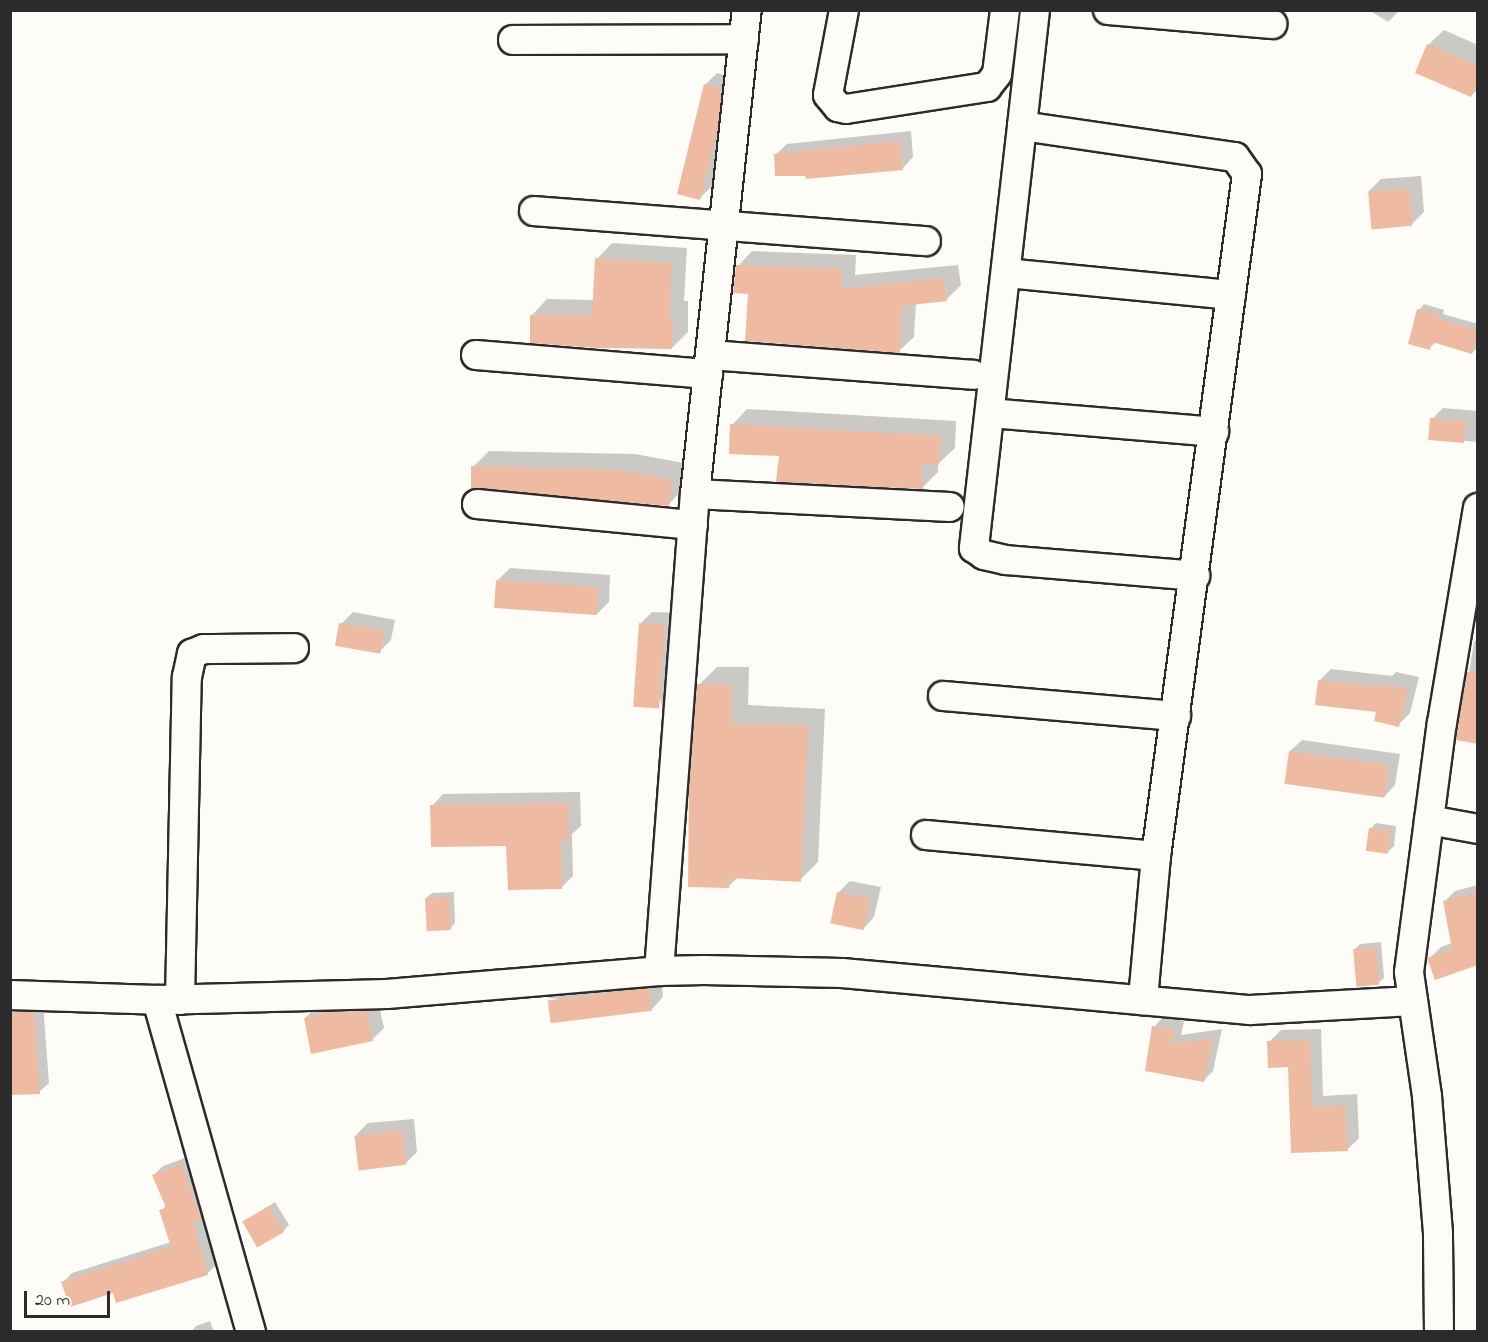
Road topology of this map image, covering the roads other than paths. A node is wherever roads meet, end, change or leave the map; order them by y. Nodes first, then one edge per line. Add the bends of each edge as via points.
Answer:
1 (747, 10) edge
2 (844, 10) edge
3 (1005, 10) edge
4 (1035, 10) edge
5 (1108, 10) edge
6 (1272, 24) dead end
7 (744, 39) junction
8 (513, 40) dead end
9 (1022, 126) junction
10 (534, 211) dead end
11 (724, 226) junction
12 (926, 241) dead end
13 (1006, 273) junction
14 (1231, 295) junction
15 (476, 355) dead end
16 (709, 365) junction
17 (973, 375) dead end
18 (990, 413) junction
19 (1214, 432) junction
20 (695, 494) junction
21 (477, 504) dead end
22 (951, 507) dead end
23 (1478, 508) edge
24 (693, 525) junction
25 (1475, 546) edge
26 (1195, 576) junction
27 (294, 648) dead end
28 (944, 696) dead end
29 (1176, 716) junction
30 (1429, 820) junction
31 (1478, 829) edge
32 (926, 835) dead end
33 (1156, 856) junction
34 (659, 971) junction
35 (10, 994) edge
36 (169, 1000) junction
37 (1143, 1000) junction
38 (1413, 1001) junction
39 (251, 1332) edge
40 (1439, 1332) edge

1 - 7 street
2 - 3 street via 828,94 838,107 846,109 987,87 997,74
4 - 9 street
5 - 6 street
7 - 8 street
7 - 11 street
9 - 13 street
9 - 14 street via 1235,157 1247,174
10 - 11 street
11 - 12 street
11 - 16 street
13 - 14 street
13 - 18 street
14 - 19 street
15 - 16 street
16 - 17 street
16 - 20 street
18 - 19 street
18 - 26 street via 974,548 984,555 1006,560
19 - 26 street
20 - 22 street
20 - 24 street
21 - 24 street
23 - 25 street
24 - 34 street
25 - 30 street via 1442,723
26 - 29 street
27 - 36 street via 204,649 192,654 187,677
28 - 29 street
29 - 33 street
30 - 31 street
30 - 38 street via 1409,972
32 - 33 street
33 - 37 street
34 - 36 street via 387,994
34 - 37 street via 842,973
35 - 36 street
36 - 39 street
37 - 38 street via 1250,1010
38 - 40 street via 1427,1096 1438,1233

